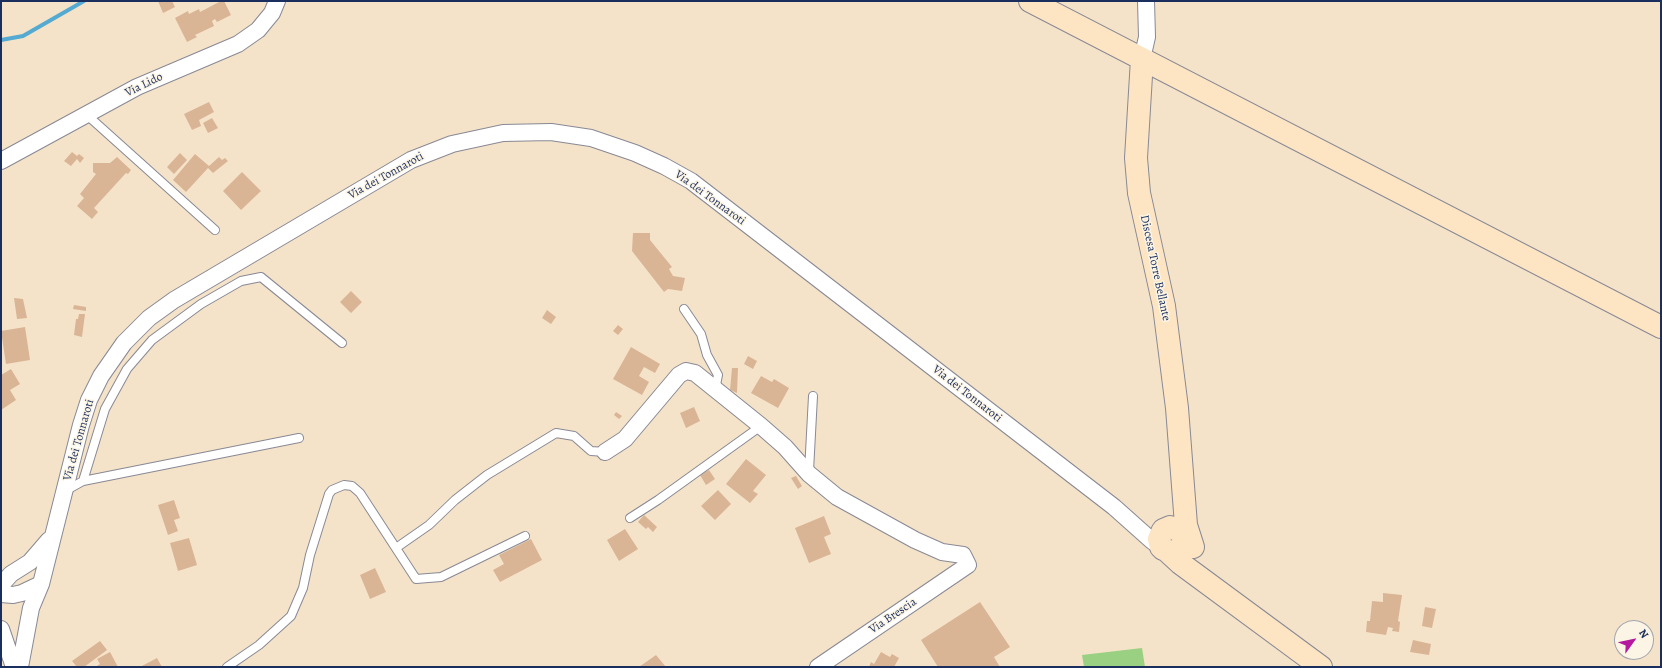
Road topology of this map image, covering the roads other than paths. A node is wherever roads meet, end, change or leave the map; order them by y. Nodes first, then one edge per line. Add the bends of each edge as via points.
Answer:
1 (277, 1) edge
2 (1030, 1) edge
3 (1146, 1) edge
4 (1142, 59) junction
5 (87, 115) junction
6 (1, 162) edge
7 (215, 230) dead end
8 (684, 309) dead end
9 (1661, 327) edge
10 (342, 343) dead end
11 (715, 390) junction
12 (813, 396) dead end
13 (760, 426) junction
14 (298, 438) dead end
15 (605, 452) joint
16 (809, 474) junction
17 (83, 481) junction
18 (64, 492) junction
19 (630, 518) dead end
20 (525, 536) dead end
21 (52, 537) junction
22 (1176, 538) junction
23 (396, 548) junction
24 (1, 566) edge
25 (21, 567) junction
26 (41, 584) junction
27 (1, 585) edge
28 (1, 594) edge
29 (1, 629) edge
30 (14, 667) edge
31 (20, 667) edge
32 (227, 667) edge
33 (818, 667) edge
34 (1321, 667) edge

1 - 5 street, Via Lido via 272,13 258,30 238,44 137,87
2 - 4 main road
3 - 4 street via 1147,37
4 - 9 main road
4 - 22 main road, Discesa Torre Bellante via 1136,158 1139,193 1164,306 1177,408 1181,477
5 - 6 street, Via Lido
5 - 7 lane
8 - 11 lane via 701,334 707,355 718,374
10 - 17 lane via 260,277 241,281 201,304 152,340 127,369 105,409
11 - 13 street
11 - 15 street via 695,373 686,371 679,375 625,439
12 - 16 lane
13 - 16 street via 785,447
13 - 19 lane
14 - 17 lane
15 - 23 lane via 591,451 574,436 556,433 487,475 430,525
16 - 33 street, Via Brescia via 838,497 915,540 942,552 963,555 968,565
17 - 18 lane
18 - 21 street, Via dei Tonnaroti
18 - 22 street, Via dei Tonnaroti via 81,425 101,376 124,343 161,308 417,158 452,144 479,137 504,133 551,132 591,138 635,153 691,181 1114,507
20 - 23 lane via 441,577 416,578
21 - 25 street via 30,562
21 - 26 street, Via dei Tonnaroti
22 - 34 main road via 1249,614
23 - 32 lane via 360,493 352,486 344,485 332,490 310,555 303,588 291,616 259,646
24 - 25 street
25 - 27 street
26 - 28 street via 22,593
26 - 31 street, Via dei Tonnaroti via 31,608
29 - 30 street

